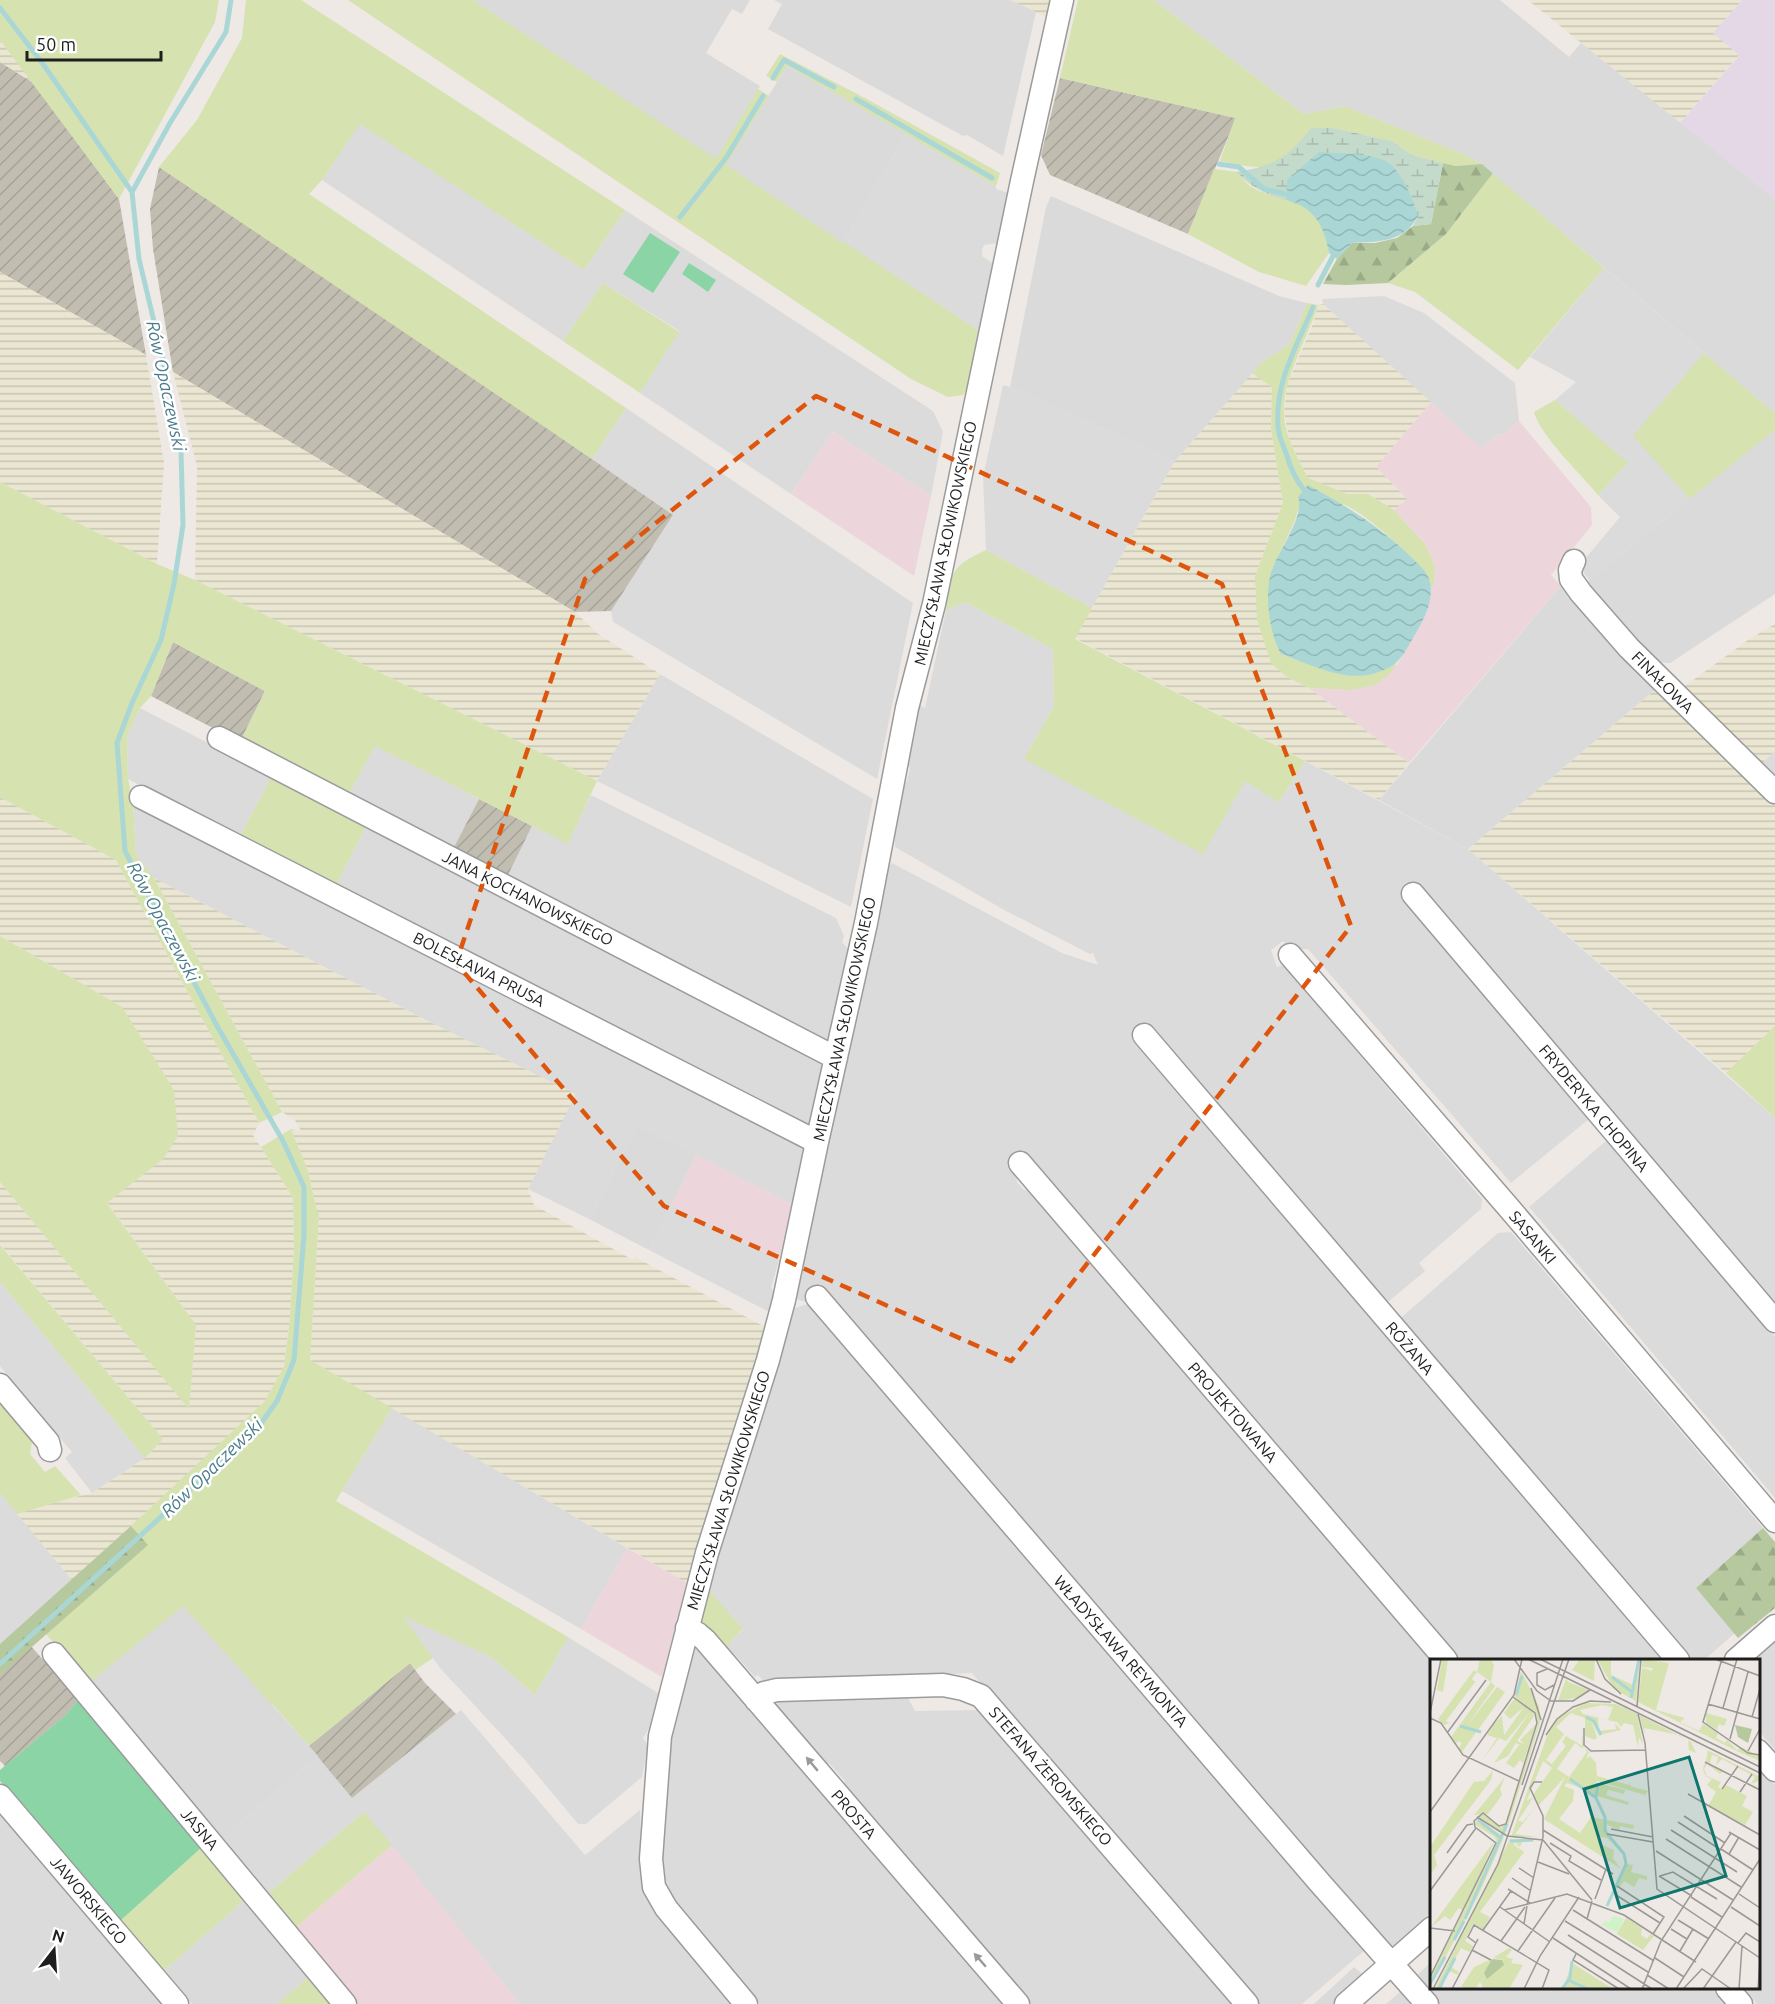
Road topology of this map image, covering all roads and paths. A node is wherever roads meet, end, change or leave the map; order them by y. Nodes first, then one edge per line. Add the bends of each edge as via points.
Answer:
1 (1062, 0) edge
2 (1574, 561) dead end
3 (219, 738) dead end
4 (1775, 792) edge
5 (141, 797) dead end
6 (1413, 894) dead end
7 (1290, 955) dead end
8 (1144, 1035) dead end
9 (836, 1058) junction
10 (817, 1142) junction
11 (1020, 1163) dead end
12 (817, 1297) dead end
13 (1775, 1321) edge
14 (0, 1385) edge
15 (50, 1450) dead end
16 (1775, 1521) edge
17 (1775, 1626) edge
18 (687, 1628) junction
19 (54, 1654) dead end
20 (1445, 1659) edge
21 (1677, 1659) edge
22 (1737, 1659) edge
23 (756, 1700) junction
24 (1760, 1753) edge
25 (1775, 1770) edge
26 (0, 1796) edge
27 (1430, 1929) edge
28 (1391, 1963) junction
29 (1727, 1989) edge
30 (177, 2004) edge
31 (345, 2004) edge
32 (746, 2004) edge
33 (1018, 2004) edge
34 (1246, 2004) edge
35 (1346, 2004) edge
36 (1426, 2004) edge
37 (1741, 2004) edge

1 - 9 street, MIECZYSŁAWA SŁOWIKOWSKIEGO via 934,604 907,708
2 - 4 street, FINAŁOWA via 1569,570 1581,593 1629,648
3 - 9 street, JANA KOCHANOWSKIEGO
5 - 10 street, BOLESŁAWA PRUSA
6 - 13 street, FRYDERYKA CHOPINA
7 - 16 street, SASANKI
8 - 21 street, RÓŻANA
9 - 10 street, MIECZYSŁAWA SŁOWIKOWSKIEGO
10 - 18 street, MIECZYSŁAWA SŁOWIKOWSKIEGO via 768,1360
11 - 20 street, PROJEKTOWANA
12 - 28 street, WŁADYSŁAWA REYMONTA
14 - 15 street via 48,1442
17 - 22 street
18 - 23 street, PROSTA via 705,1640
18 - 32 street, MIECZYSŁAWA SŁOWIKOWSKIEGO via 660,1736 651,1871 661,1901
19 - 31 street, JASNA
33 -> 23 street, PROSTA
23 - 34 street, STEFANA ŻEROMSKIEGO via 777,1690 944,1685 981,1696
24 - 25 street
26 - 30 street, JAWORSKIEGO
27 - 28 street
28 - 35 street
28 - 36 street, WŁADYSŁAWA REYMONTA
29 - 37 street

